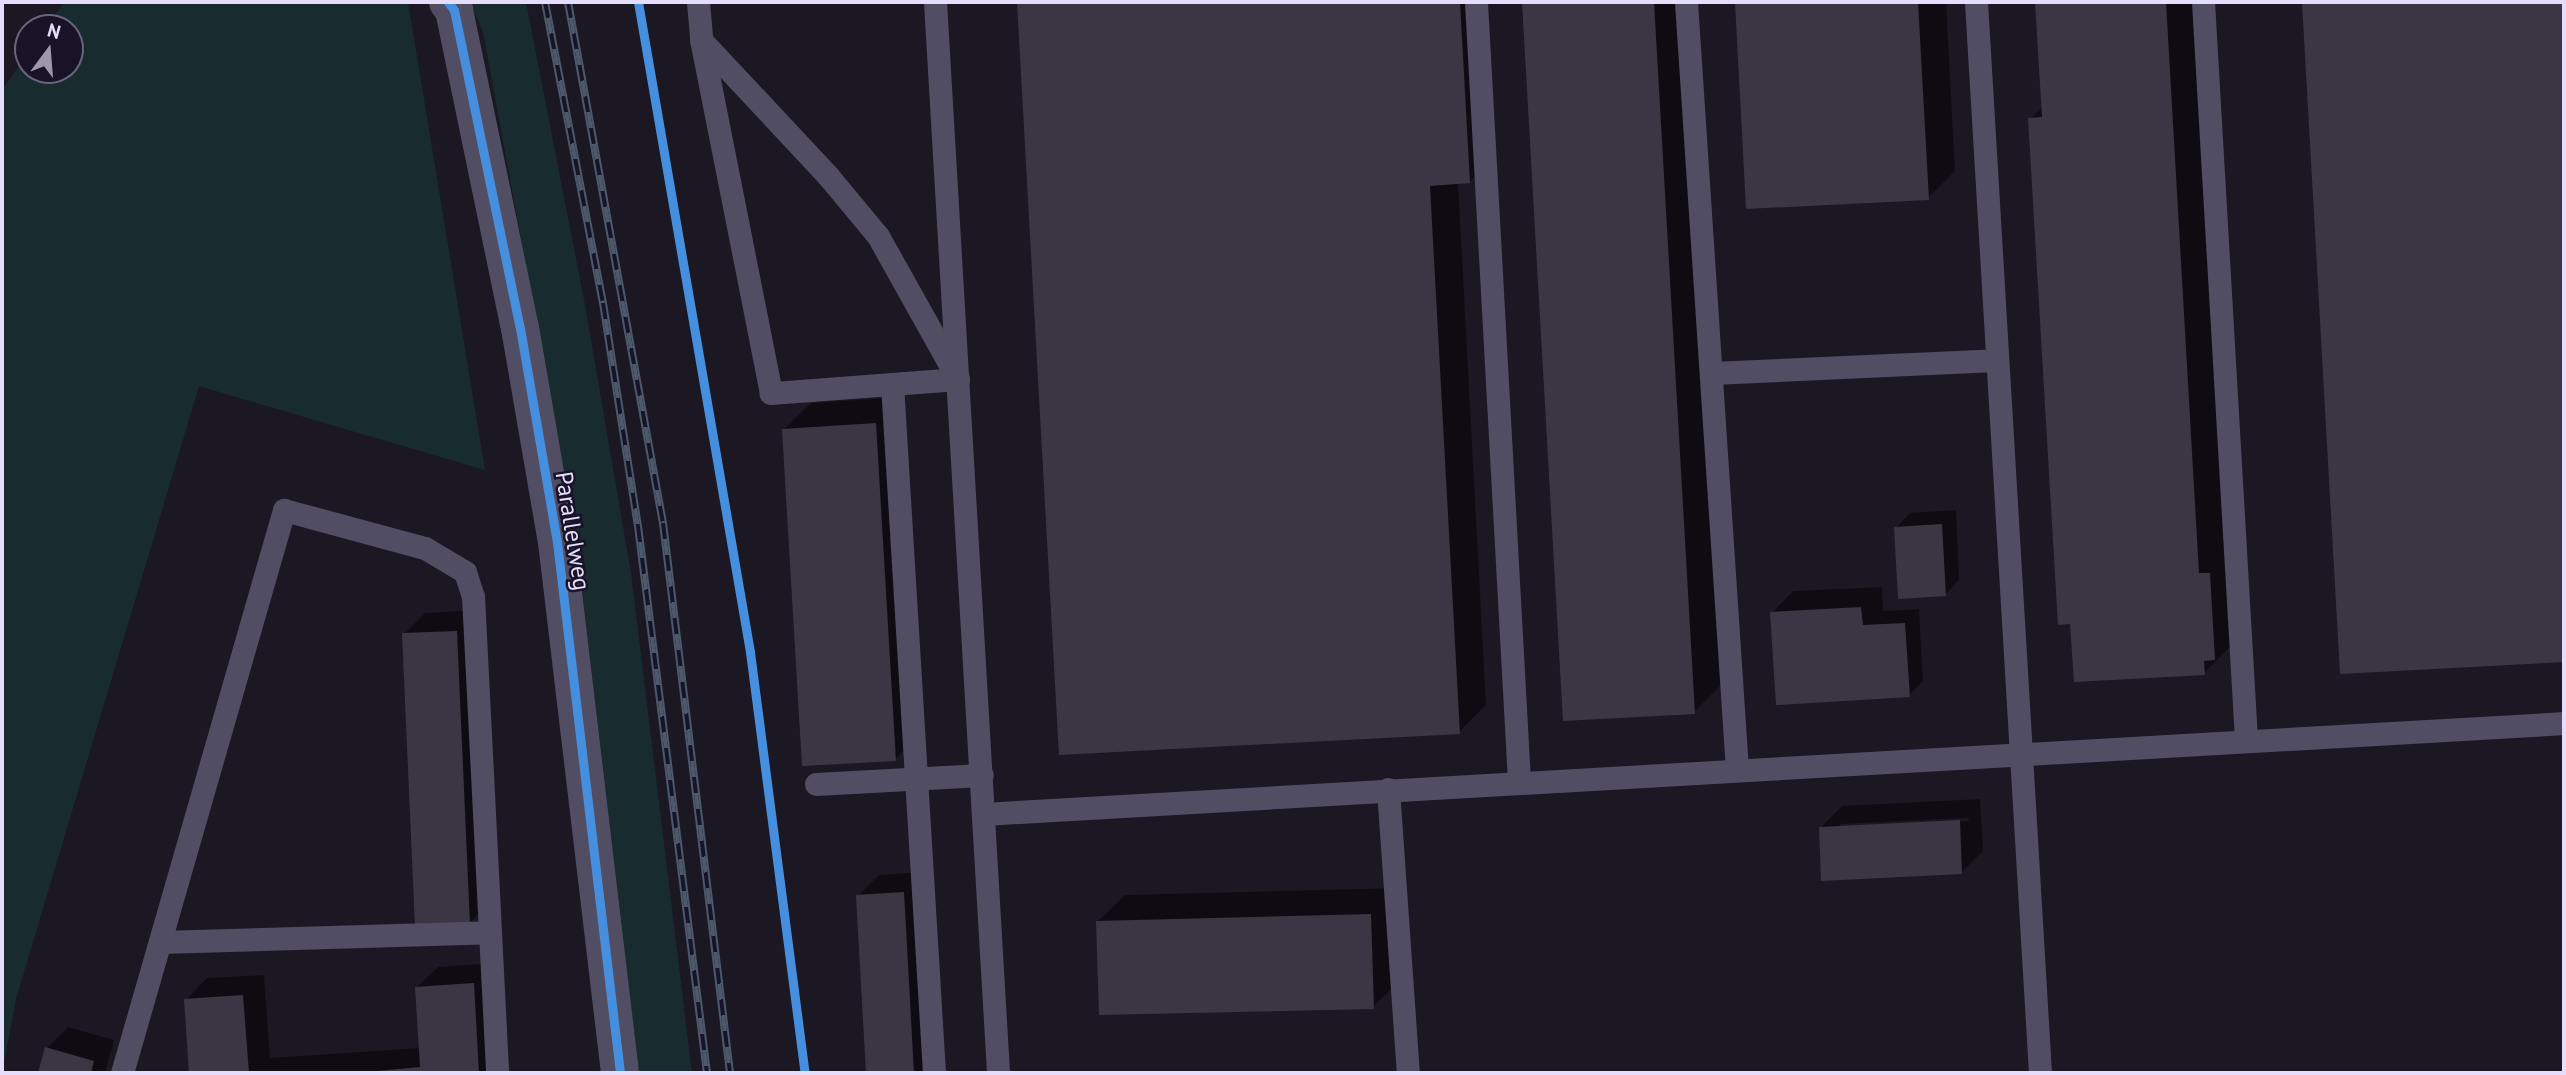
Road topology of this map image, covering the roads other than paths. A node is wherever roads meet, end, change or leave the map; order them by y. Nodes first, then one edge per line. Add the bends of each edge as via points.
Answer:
1 (448, 2) edge
2 (698, 2) edge
3 (935, 2) edge
4 (1476, 2) edge
5 (1686, 2) edge
6 (1976, 2) edge
7 (2203, 2) edge
8 (701, 40) junction
9 (1996, 360) junction
10 (1712, 373) junction
11 (958, 379) junction
12 (892, 384) junction
13 (2564, 723) edge
14 (2246, 738) junction
15 (2019, 752) junction
16 (1737, 769) junction
17 (982, 775) junction
18 (916, 778) junction
19 (1519, 781) junction
20 (816, 783) dead end
21 (1388, 789) junction
22 (983, 814) junction
23 (490, 932) junction
24 (160, 942) junction
25 (122, 1073) edge
26 (497, 1073) edge
27 (620, 1073) edge
28 (934, 1073) edge
29 (998, 1073) edge
30 (1408, 1073) edge
31 (2040, 1073) edge

1 - 27 street, Parallelweg via 454,10 518,315 557,542
2 - 8 lane
3 - 11 lane
4 - 19 lane
5 - 10 lane
6 - 9 lane
7 - 14 lane
8 - 11 lane via 878,236
8 - 12 lane via 771,393
9 - 10 lane
9 - 15 lane
10 - 16 lane
11 - 12 lane
11 - 17 lane
12 - 18 lane
13 - 14 lane
14 - 15 lane
15 - 16 lane
15 - 31 lane
16 - 19 lane
17 - 18 lane
17 - 22 lane
18 - 20 lane
18 - 28 lane
19 - 21 lane
21 - 22 lane
21 - 30 lane
22 - 29 lane
23 - 24 lane
23 - 24 lane via 473,596 465,572 425,548 284,510
23 - 26 lane
24 - 25 lane

